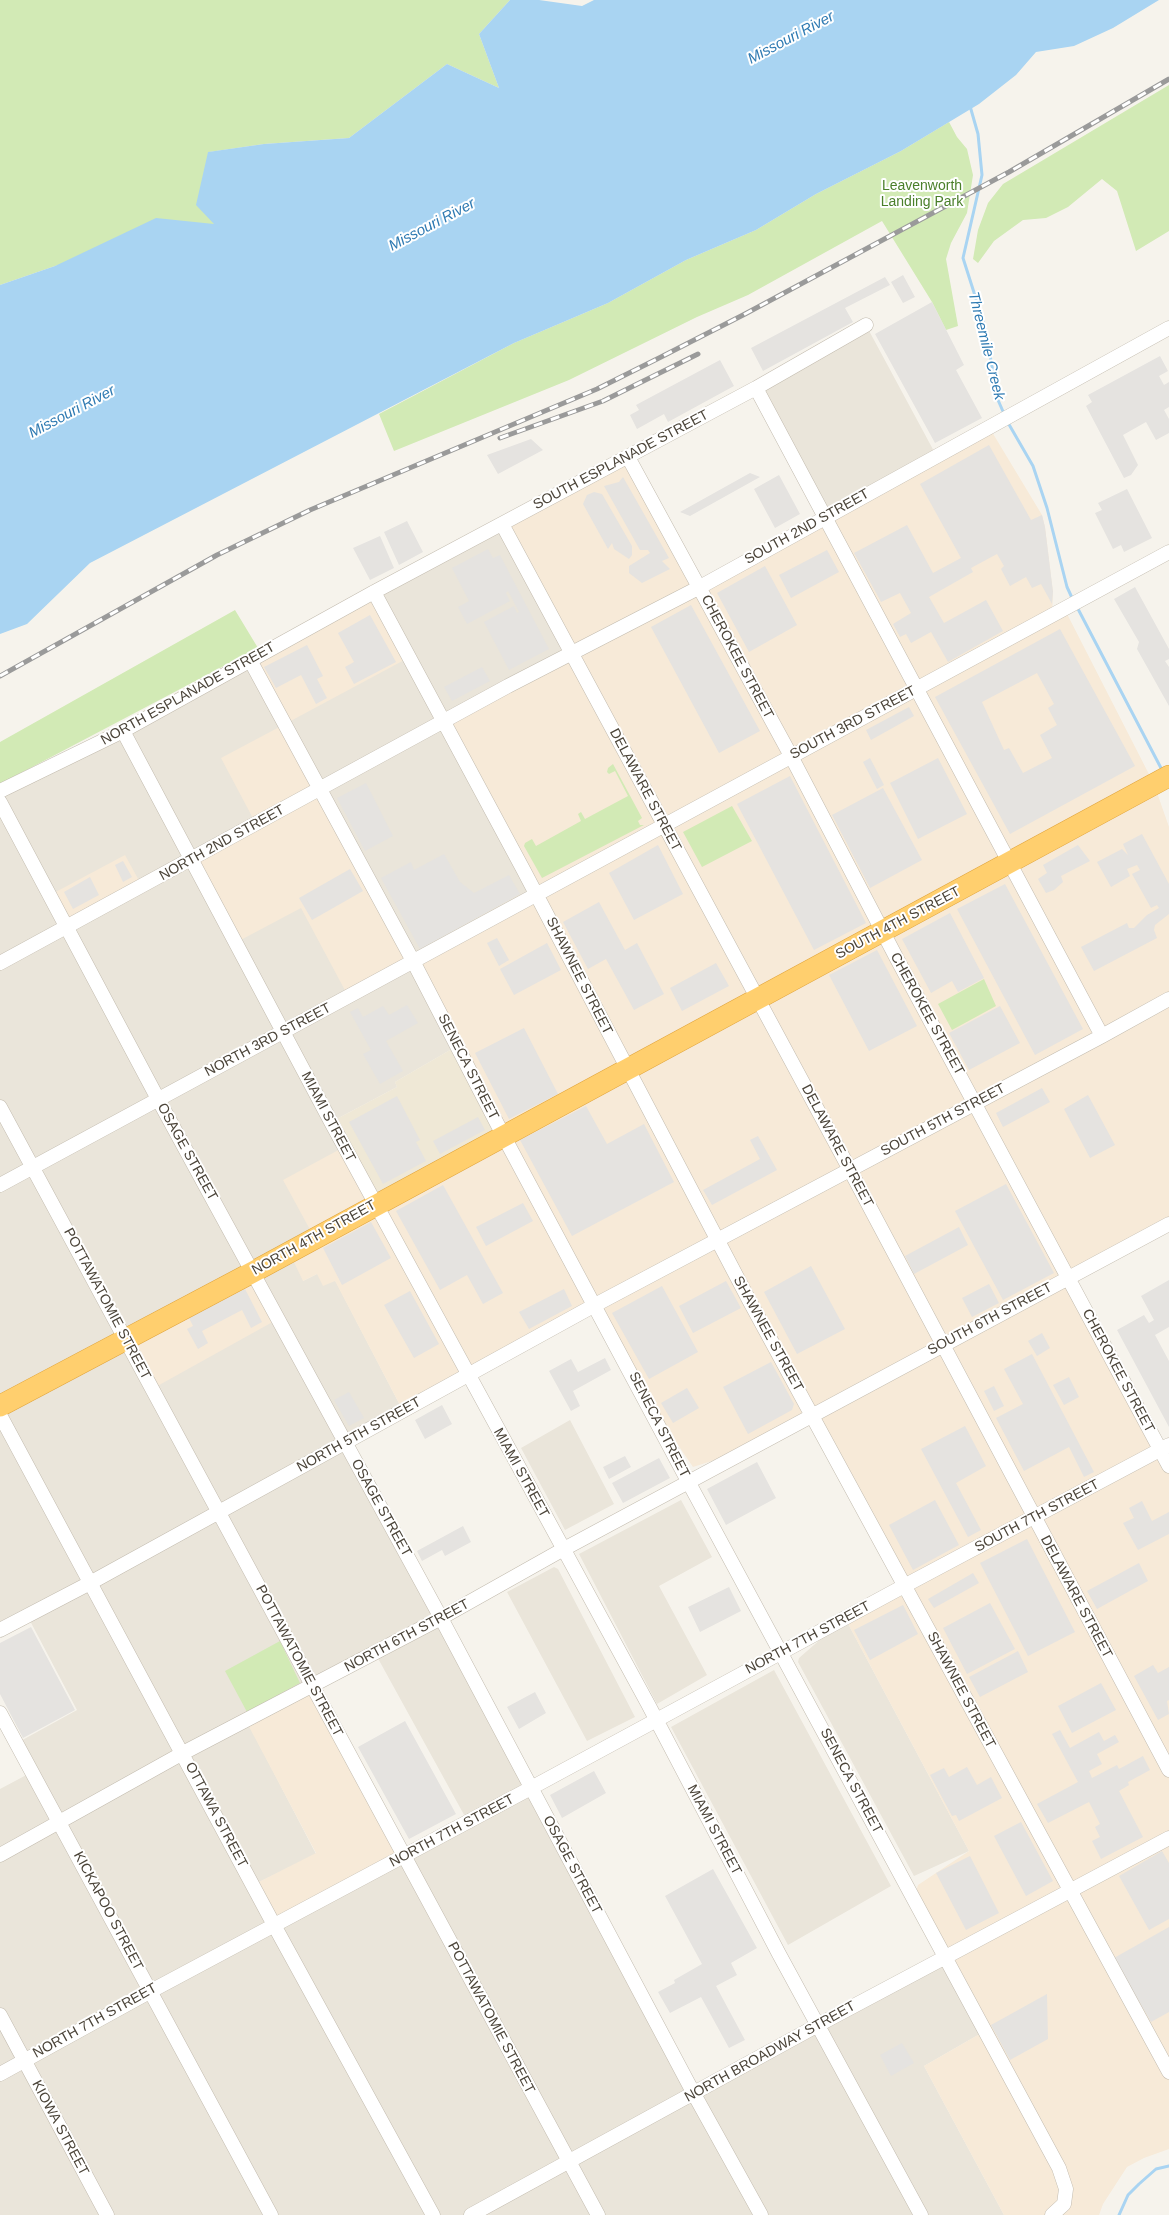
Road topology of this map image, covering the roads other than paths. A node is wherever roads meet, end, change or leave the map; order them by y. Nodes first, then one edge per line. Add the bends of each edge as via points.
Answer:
1 (866, 325) dead end
2 (1169, 328) edge
3 (756, 388) junction
4 (628, 456) junction
5 (825, 518) junction
6 (502, 524) junction
7 (1169, 552) edge
8 (700, 587) junction
9 (374, 592) junction
10 (572, 654) junction
11 (250, 660) junction
12 (917, 688) junction
13 (443, 722) junction
14 (123, 731) junction
15 (791, 756) junction
16 (1162, 780) edge
17 (320, 790) junction
18 (0, 791) edge
19 (0, 802) edge
20 (665, 826) junction
21 (191, 860) junction
22 (1010, 863) junction
23 (537, 896) junction
24 (67, 928) junction
25 (882, 931) junction
26 (413, 961) junction
27 (0, 963) edge
28 (757, 997) junction
29 (1169, 999) edge
30 (282, 1032) junction
31 (1102, 1036) junction
32 (627, 1068) junction
33 (158, 1099) junction
34 (975, 1103) junction
35 (0, 1107) edge
36 (503, 1135) junction
37 (33, 1168) junction
38 (850, 1170) junction
39 (0, 1185) edge
40 (375, 1204) junction
41 (1169, 1224) edge
42 (718, 1240) junction
43 (253, 1272) junction
44 (1068, 1277) junction
45 (595, 1305) junction
46 (125, 1338) junction
47 (942, 1344) junction
48 (467, 1375) junction
49 (0, 1406) edge
50 (0, 1415) edge
51 (812, 1415) junction
52 (345, 1443) junction
53 (1164, 1447) edge
54 (1169, 1466) edge
55 (689, 1483) junction
56 (218, 1512) junction
57 (1034, 1517) junction
58 (562, 1550) junction
59 (90, 1583) junction
60 (904, 1586) junction
61 (441, 1618) junction
62 (0, 1630) edge
63 (781, 1652) junction
64 (312, 1686) junction
65 (0, 1712) edge
66 (656, 1721) junction
67 (183, 1754) junction
68 (1169, 1770) edge
69 (531, 1788) junction
70 (60, 1822) junction
71 (1169, 1838) edge
72 (0, 1855) edge
73 (404, 1856) junction
74 (1070, 1891) junction
75 (274, 1925) junction
76 (945, 1957) junction
77 (150, 1991) junction
78 (0, 2015) edge
79 (818, 2025) junction
80 (24, 2060) junction
81 (1169, 2072) edge
82 (0, 2074) edge
83 (694, 2094) junction
84 (568, 2162) junction
85 (107, 2215) edge
86 (271, 2215) edge
87 (433, 2215) edge
88 (471, 2215) edge
89 (598, 2215) edge
90 (761, 2215) edge
91 (921, 2215) edge
92 (1052, 2215) edge

1 - 3 street, SOUTH ESPLANADE STREET
2 - 5 street, SOUTH 2ND STREET
3 - 4 street, SOUTH ESPLANADE STREET
3 - 5 street
4 - 6 street, SOUTH ESPLANADE STREET
4 - 8 street, CHEROKEE STREET
5 - 8 street, SOUTH 2ND STREET
5 - 12 street
6 - 9 street, SOUTH ESPLANADE STREET
6 - 10 street, DELAWARE STREET
7 - 12 street, SOUTH 3RD STREET
8 - 10 street, SOUTH 2ND STREET
8 - 15 street, CHEROKEE STREET
9 - 11 street, NORTH ESPLANADE STREET
9 - 13 street, SHAWNEE STREET
10 - 13 street, SOUTH 2ND STREET
10 - 20 street, DELAWARE STREET
11 - 14 street, NORTH ESPLANADE STREET
11 - 17 street, SENECA STREET
12 - 15 street, SOUTH 3RD STREET
12 - 22 street
13 - 17 street, NORTH 2ND STREET
13 - 23 street, SHAWNEE STREET
14 - 18 street, NORTH ESPLANADE STREET
14 - 21 street, MIAMI STREET
15 - 20 street, SOUTH 3RD STREET
15 - 25 street, CHEROKEE STREET
16 - 22 highway, SOUTH 4TH STREET
17 - 21 street, NORTH 2ND STREET
17 - 26 street, SENECA STREET
19 - 24 street, OSAGE STREET
20 - 23 street, SOUTH 3RD STREET
20 - 28 street, DELAWARE STREET
21 - 24 street, NORTH 2ND STREET
21 - 30 street, MIAMI STREET
22 - 25 highway, SOUTH 4TH STREET
22 - 31 street
23 - 26 street, NORTH 3RD STREET
23 - 32 street, SHAWNEE STREET
24 - 27 street, NORTH 2ND STREET
24 - 33 street, OSAGE STREET
25 - 28 highway, SOUTH 4TH STREET
25 - 34 street, CHEROKEE STREET
26 - 30 street, NORTH 3RD STREET
26 - 36 street, SENECA STREET
28 - 32 highway, SOUTH 4TH STREET
28 - 38 street, DELAWARE STREET
29 - 31 street, SOUTH 5TH STREET
30 - 33 street, NORTH 3RD STREET
30 - 40 street, MIAMI STREET
31 - 34 street, SOUTH 5TH STREET
32 - 36 highway, NORTH 4TH STREET
32 - 42 street, SHAWNEE STREET
33 - 37 street, NORTH 3RD STREET
33 - 43 street, OSAGE STREET
34 - 38 street, SOUTH 5TH STREET
34 - 44 street, CHEROKEE STREET
35 - 37 street, POTTAWATOMIE STREET
36 - 40 highway, NORTH 4TH STREET
36 - 45 street, SENECA STREET
37 - 39 street, NORTH 3RD STREET
37 - 46 street, POTTAWATOMIE STREET
38 - 42 street, SOUTH 5TH STREET
38 - 47 street, DELAWARE STREET
40 - 43 highway, NORTH 4TH STREET
40 - 48 street, MIAMI STREET
41 - 44 street, SOUTH 6TH STREET
42 - 45 street, NORTH 5TH STREET
42 - 51 street, SHAWNEE STREET
43 - 46 highway, NORTH 4TH STREET
43 - 52 street, OSAGE STREET
44 - 47 street, SOUTH 6TH STREET
44 - 53 street, CHEROKEE STREET
45 - 48 street, NORTH 5TH STREET
45 - 55 street, SENECA STREET
46 - 49 highway, NORTH 4TH STREET
46 - 56 street, POTTAWATOMIE STREET
47 - 51 street, SOUTH 6TH STREET
47 - 57 street, DELAWARE STREET
48 - 52 street, NORTH 5TH STREET
48 - 58 street, MIAMI STREET
50 - 59 street, OTTAWA STREET
51 - 55 street, NORTH 6TH STREET
51 - 60 street, SHAWNEE STREET
52 - 56 street, NORTH 5TH STREET
52 - 61 street, OSAGE STREET
53 - 54 street, CHEROKEE STREET
53 - 57 street, SOUTH 7TH STREET
55 - 58 street, NORTH 6TH STREET
55 - 63 street, SENECA STREET
56 - 59 street, NORTH 5TH STREET
56 - 64 street, POTTAWATOMIE STREET
57 - 60 street, SOUTH 7TH STREET
57 - 68 street, DELAWARE STREET
58 - 61 street, NORTH 6TH STREET
58 - 66 street, MIAMI STREET
59 - 62 street, NORTH 5TH STREET
59 - 67 street, OTTAWA STREET
60 - 63 street, NORTH 7TH STREET
60 - 74 street, SHAWNEE STREET
61 - 64 street, NORTH 6TH STREET
61 - 69 street, OSAGE STREET
63 - 66 street, NORTH 7TH STREET
63 - 76 street, SENECA STREET
64 - 67 street, NORTH 6TH STREET
64 - 73 street, POTTAWATOMIE STREET
65 - 70 street, KICKAPOO STREET
66 - 69 street, NORTH 7TH STREET
66 - 79 street, MIAMI STREET
67 - 70 street, NORTH 6TH STREET
67 - 75 street, OTTAWA STREET
69 - 73 street, NORTH 7TH STREET
69 - 83 street, OSAGE STREET
70 - 72 street, NORTH 6TH STREET
70 - 77 street, KICKAPOO STREET
71 - 74 street, NORTH BROADWAY STREET
73 - 75 street, NORTH 7TH STREET
73 - 84 street, POTTAWATOMIE STREET
74 - 76 street, NORTH BROADWAY STREET
74 - 81 street, SHAWNEE STREET
75 - 77 street, NORTH 7TH STREET
75 - 87 street, OTTAWA STREET
76 - 79 street, NORTH BROADWAY STREET
76 - 92 street, SENECA STREET via 1059,2168 1066,2189 1064,2204
77 - 80 street, NORTH 7TH STREET
77 - 86 street, KICKAPOO STREET
78 - 80 street, KIOWA STREET
79 - 83 street, NORTH BROADWAY STREET
79 - 91 street, MIAMI STREET
80 - 82 street, NORTH 7TH STREET
80 - 85 street, KIOWA STREET
83 - 84 street, NORTH BROADWAY STREET
83 - 90 street, OSAGE STREET
84 - 88 street, NORTH BROADWAY STREET
84 - 89 street, POTTAWATOMIE STREET

